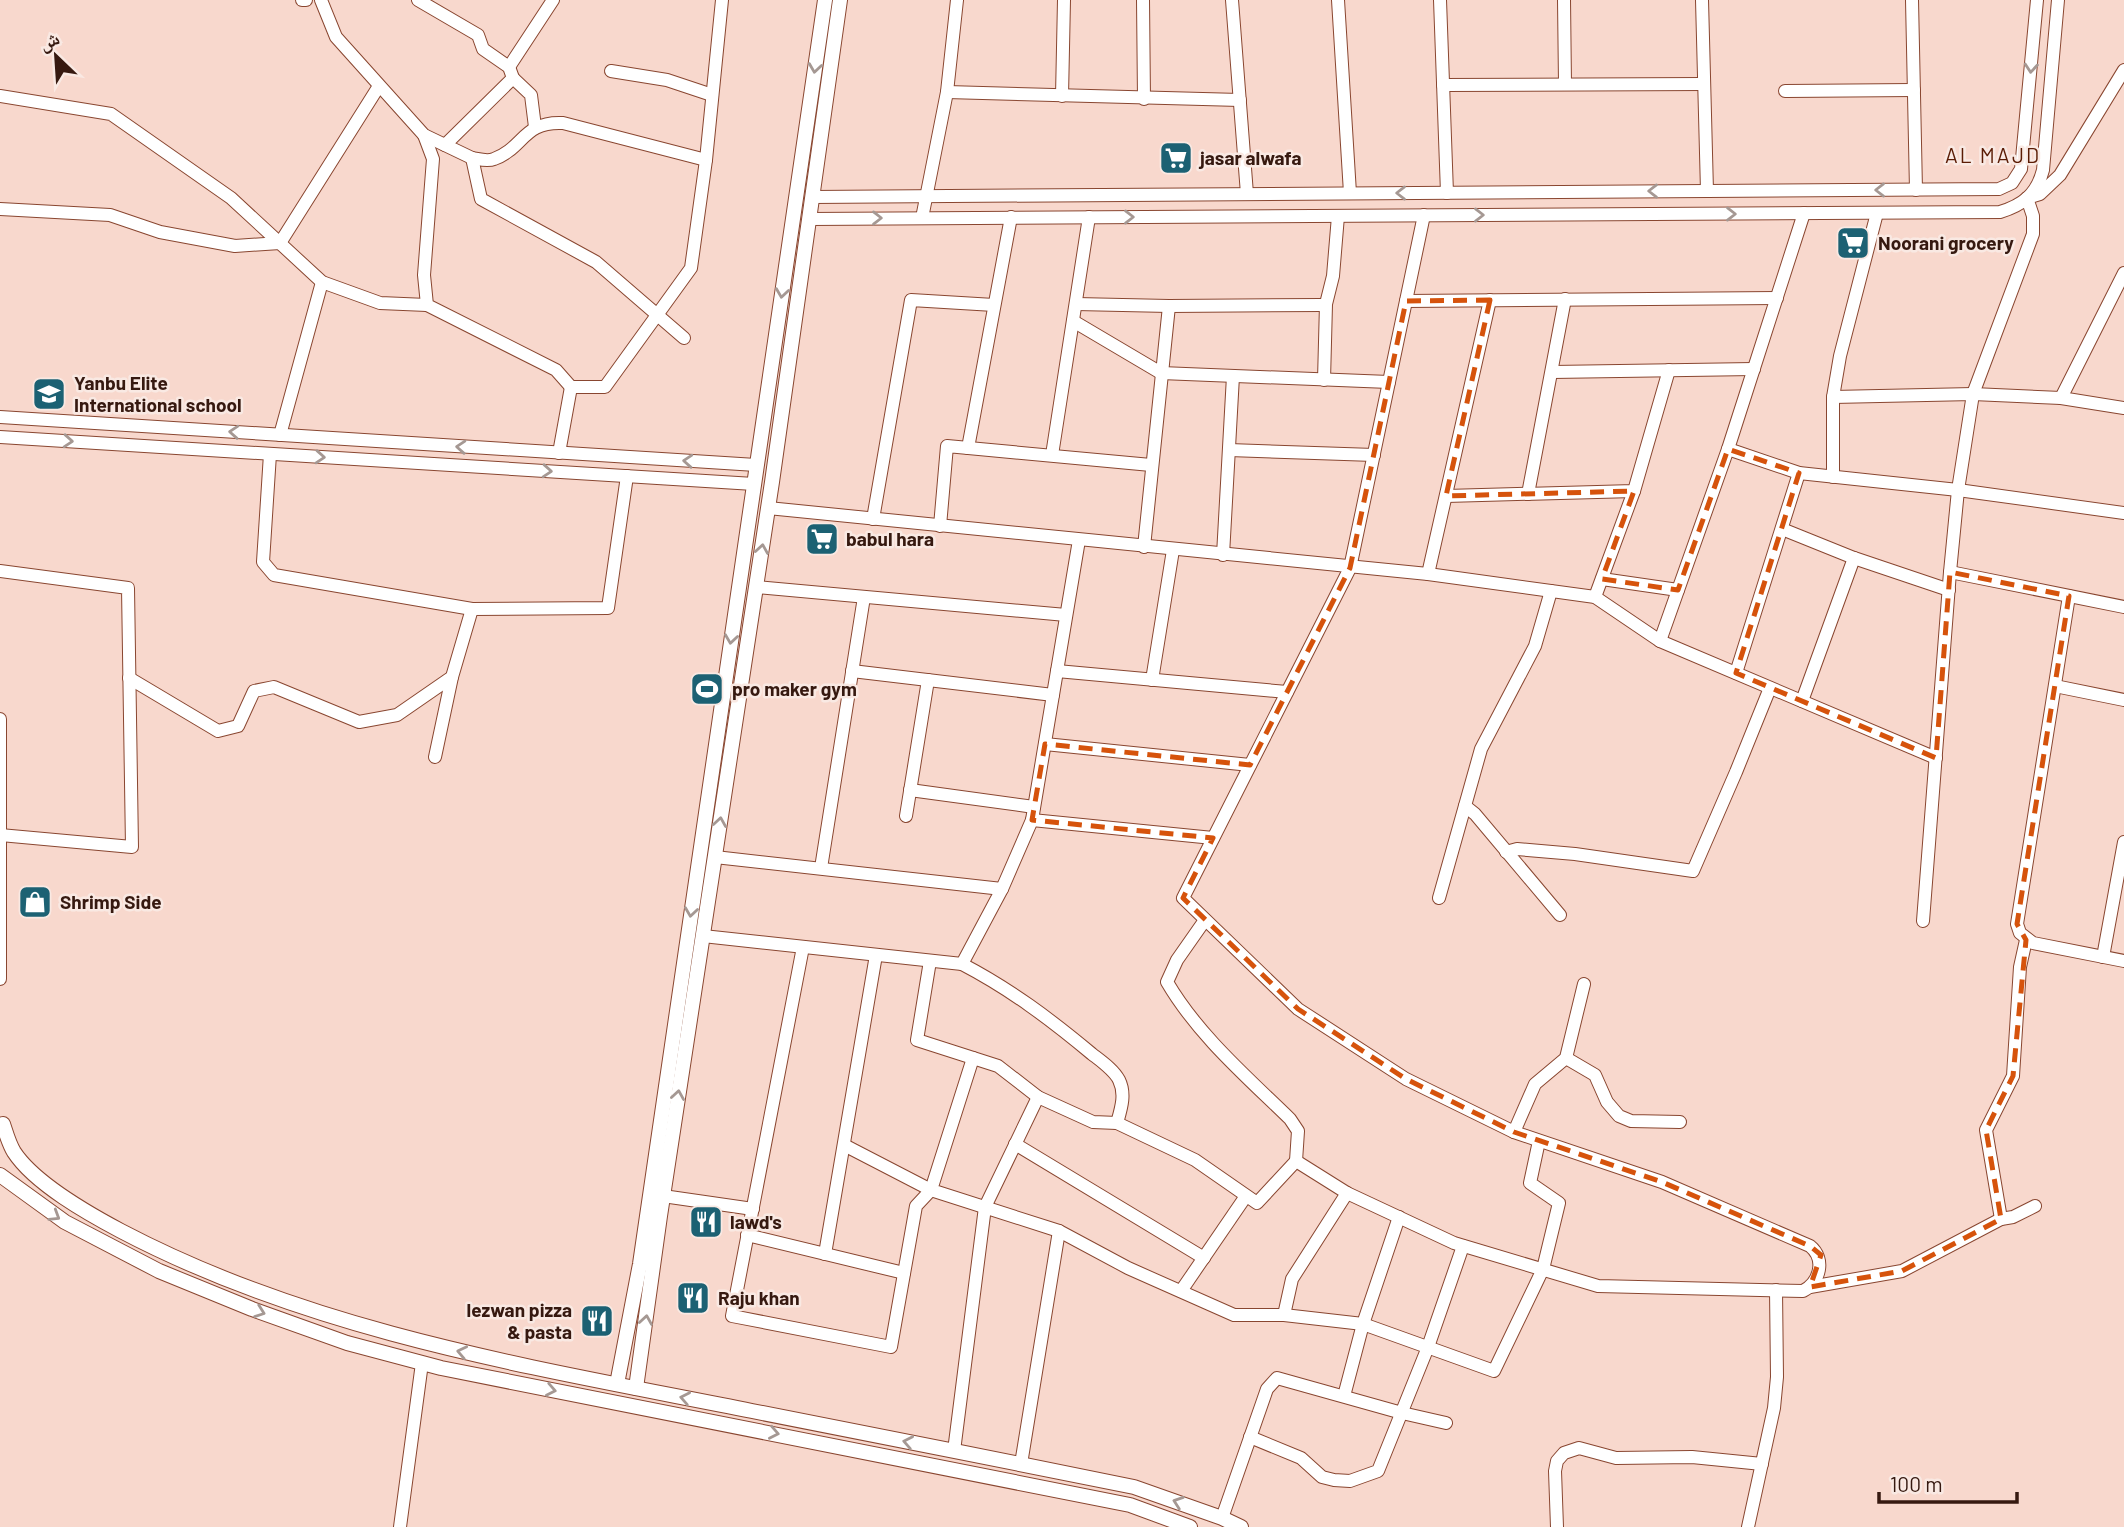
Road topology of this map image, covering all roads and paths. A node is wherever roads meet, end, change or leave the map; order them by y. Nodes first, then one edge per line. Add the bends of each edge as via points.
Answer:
1 (321, 0) edge
2 (418, 0) edge
3 (553, 0) edge
4 (722, 0) edge
5 (825, 0) edge
6 (840, 0) edge
7 (957, 0) edge
8 (1064, 0) edge
9 (1143, 0) edge
10 (1232, 0) edge
11 (1338, 0) edge
12 (1440, 0) edge
13 (1564, 0) edge
14 (1702, 0) edge
15 (1912, 0) edge
16 (2037, 0) edge
17 (2058, 0) edge
18 (2124, 70) edge
19 (611, 71) dead end
20 (511, 73) junction
21 (1565, 84) junction
22 (1704, 84) junction
23 (1443, 85) junction
24 (379, 86) junction
25 (2119, 86) edge
26 (1914, 90) junction
27 (1786, 91) dead end
28 (947, 92) junction
29 (712, 95) junction
30 (0, 96) edge
31 (1062, 96) junction
32 (1144, 99) junction
33 (1240, 100) junction
34 (535, 127) junction
35 (424, 135) junction
36 (445, 145) junction
37 (472, 158) junction
38 (706, 160) junction
39 (1916, 190) junction
40 (1707, 191) junction
41 (1350, 193) junction
42 (1447, 193) junction
43 (1247, 194) junction
44 (925, 196) junction
45 (812, 197) junction
46 (2027, 198) junction
47 (0, 209) edge
48 (1804, 213) junction
49 (1877, 213) junction
50 (1424, 215) junction
51 (1338, 216) junction
52 (1011, 217) junction
53 (1089, 217) junction
54 (922, 218) junction
55 (809, 219) junction
56 (280, 243) junction
57 (2124, 273) edge
58 (322, 282) junction
59 (1777, 298) junction
60 (1565, 299) junction
61 (1490, 300) junction
62 (1406, 301) junction
63 (1076, 304) junction
64 (427, 305) junction
65 (994, 305) junction
66 (1322, 305) dead end
67 (1168, 306) junction
68 (657, 315) junction
69 (1073, 321) junction
70 (684, 338) dead end
71 (1754, 369) junction
72 (1669, 370) junction
73 (1552, 372) junction
74 (1161, 373) junction
75 (1233, 376) junction
76 (1324, 380) junction
77 (1389, 382) junction
78 (571, 387) junction
79 (1973, 394) junction
80 (1833, 397) junction
81 (2061, 398) junction
82 (2124, 408) edge
83 (0, 417) edge
84 (280, 435) junction
85 (0, 437) edge
86 (968, 448) junction
87 (1728, 449) junction
88 (1229, 450) junction
89 (559, 453) junction
90 (270, 454) junction
91 (1052, 455) junction
92 (1374, 455) junction
93 (1151, 464) junction
94 (756, 466) junction
95 (1799, 473) junction
96 (627, 476) junction
97 (1833, 477) junction
98 (754, 484) junction
99 (1958, 490) junction
100 (1634, 491) junction
101 (1528, 494) junction
102 (1446, 496) junction
103 (768, 508) junction
104 (2124, 513) edge
105 (873, 519) junction
106 (940, 526) junction
107 (1782, 529) junction
108 (1079, 540) junction
109 (1144, 547) junction
110 (1173, 550) junction
111 (1223, 555) junction
112 (1854, 558) junction
113 (1350, 568) junction
114 (0, 571) edge
115 (1950, 572) junction
116 (1428, 574) junction
117 (1602, 579) junction
118 (756, 587) junction
119 (1678, 590) junction
120 (1949, 590) junction
121 (1551, 591) junction
122 (2069, 596) junction
123 (864, 597) junction
124 (1595, 597) junction
125 (2124, 607) edge
126 (472, 609) junction
127 (1066, 615) junction
128 (1660, 641) junction
129 (852, 671) junction
130 (1057, 671) junction
131 (1736, 673) junction
132 (453, 677) junction
133 (129, 678) junction
134 (928, 680) junction
135 (1152, 680) junction
136 (2055, 686) junction
137 (1770, 688) junction
138 (1287, 692) junction
139 (1053, 695) junction
140 (2124, 700) edge
141 (1802, 701) junction
142 (0, 719) edge
143 (1045, 744) junction
144 (435, 757) dead end
145 (1936, 758) junction
146 (1250, 765) junction
147 (910, 790) junction
148 (1465, 806) junction
149 (1033, 813) junction
150 (906, 816) dead end
151 (1, 835) edge
152 (1213, 838) junction
153 (2124, 842) edge
154 (1506, 852) junction
155 (715, 856) junction
156 (821, 868) junction
157 (1002, 889) junction
158 (1439, 898) dead end
159 (1560, 915) dead end
160 (1205, 920) junction
161 (1923, 922) dead end
162 (702, 936) junction
163 (2026, 940) junction
164 (803, 947) junction
165 (876, 955) junction
166 (2104, 957) junction
167 (930, 961) junction
168 (2124, 961) edge
169 (962, 964) junction
170 (0, 979) edge
171 (1584, 984) dead end
172 (974, 1058) junction
173 (1566, 1058) junction
174 (1038, 1097) junction
175 (0, 1108) edge
176 (1680, 1122) dead end
177 (1117, 1123) junction
178 (1, 1129) edge
179 (1514, 1132) junction
180 (1539, 1140) junction
181 (1015, 1144) junction
182 (844, 1145) junction
183 (1296, 1161) junction
184 (0, 1175) edge
185 (931, 1190) junction
186 (1346, 1193) junction
187 (663, 1196) junction
188 (1246, 1196) junction
189 (2035, 1206) dead end
190 (985, 1207) junction
191 (753, 1209) junction
192 (1399, 1217) junction
193 (2001, 1219) junction
194 (1059, 1231) junction
195 (747, 1235) junction
196 (1463, 1245) junction
197 (825, 1254) junction
198 (1204, 1258) junction
199 (1543, 1269) junction
200 (904, 1273) junction
201 (1810, 1287) junction
202 (1776, 1290) junction
203 (1181, 1292) junction
204 (1284, 1315) junction
205 (1363, 1324) junction
206 (1429, 1347) junction
207 (422, 1363) junction
208 (617, 1384) junction
209 (636, 1388) junction
210 (1344, 1396) junction
211 (1402, 1413) junction
212 (1446, 1423) dead end
213 (1250, 1437) junction
214 (954, 1451) junction
215 (1021, 1464) junction
216 (1762, 1464) junction
217 (1222, 1518) junction
218 (400, 1527) edge
219 (1190, 1527) edge
220 (1241, 1527) edge
221 (1557, 1527) edge
222 (1748, 1527) edge

1 - 24 street via 336,37
2 - 20 street via 478,35 483,49
3 - 20 street
4 - 29 street
5 -> 94 main road
6 - 45 main road
7 - 28 street
8 - 31 street
9 - 32 street
10 - 33 street
11 - 41 street
12 - 23 street
13 - 21 street
14 - 22 street
15 - 26 street
16 -> 39 street via 2018,176 1999,189
17 - 46 street via 2043,170
18 - 25 street
19 - 29 street via 667,80
20 - 34 street via 531,96
20 - 36 street
21 - 22 street
21 - 23 street
22 - 40 street
23 - 42 street
24 - 35 street
24 - 56 street
25 - 46 street via 2060,175 2040,194
26 - 27 street
26 - 39 street
28 - 31 street
28 - 44 street
29 - 38 street
30 - 56 street via 111,114 231,198
31 - 32 street
32 - 33 street
33 - 43 street
34 - 37 street via 496,159
34 - 38 street via 564,123
35 - 36 street
35 - 64 street via 433,159 424,275
36 - 37 street
37 - 68 street via 481,199 596,262
38 - 68 street via 691,268
39 -> 40 street
40 -> 42 street
42 -> 41 street
41 - 43 street
43 - 44 street
44 - 45 street
44 - 54 street
45 - 55 main road
46 - 49 street via 2000,212
46 - 79 street via 2033,234
47 - 56 street via 110,215 160,232 235,246
48 - 49 street
50 -> 48 street
48 - 59 street
49 - 80 street
50 - 51 street
50 - 62 street
53 -> 51 street
51 - 76 street via 1326,304
52 - 53 street
52 - 54 street
52 - 65 street
53 - 63 street
55 -> 54 street
55 - 103 main road
56 - 58 street
57 - 81 street
58 - 64 street via 380,303
58 - 84 street
59 - 60 street
59 - 71 street
60 - 61 street
60 - 73 street
61 - 62 street
61 - 102 street
62 - 77 street
63 - 67 street
63 - 69 street
64 - 78 street via 556,370
65 - 86 street
65 - 105 street via 911,300
66 - 67 street
67 - 74 street
68 - 70 street
68 - 78 street via 605,387
69 - 74 street
69 - 91 street
71 - 72 street
71 - 87 street
72 - 73 street
72 - 100 street
73 - 101 street
74 - 75 street
74 - 93 street
75 - 76 street
75 - 88 street
76 - 77 street
77 - 92 street
78 - 89 street
79 - 80 street
79 - 81 street
79 - 99 street
80 - 97 street
81 - 82 street
84 -> 83 street
89 -> 84 street
85 -> 90 street
86 - 91 street
86 - 106 street via 947,446
87 - 95 street
87 - 119 street
88 - 92 street
88 - 111 street
94 -> 89 street
90 -> 96 street
90 - 126 street via 262,562 274,575
91 - 93 street
92 - 113 street
93 - 109 street
94 - 98 main road
95 - 97 street
95 - 107 street
96 - 98 street
96 - 126 street via 608,608
97 - 99 street
98 -> 208 main road via 642,1250
99 - 104 street
99 - 115 street
100 - 101 street
100 - 117 street
101 - 102 street
102 - 116 street
103 - 105 street
118 -> 103 main road
105 - 106 street
106 - 108 street
107 - 112 street
107 - 131 street
108 - 109 street
108 - 127 street
109 - 110 street
110 - 111 street
110 - 135 street
111 - 113 street
112 - 120 street
112 - 141 street
113 - 116 street
113 - 138 street
114 - 133 street via 128,588
115 - 120 street
115 - 122 street
116 - 121 street
117 - 119 street
117 - 124 street
118 - 123 street
155 -> 118 main road
119 - 128 street
120 - 145 street
121 - 124 street
121 - 148 street via 1535,646 1480,749
122 - 125 street
122 - 136 street
123 - 127 street
123 - 129 street
124 - 128 street
126 - 132 street
127 - 130 street
128 - 131 street
129 - 134 street
129 - 156 street
130 - 135 street
130 - 139 street
131 - 137 street
132 - 133 street via 397,715 359,722 274,687 254,691 238,726 218,731
132 - 144 street
133 - 151 street via 132,847
134 - 139 street
134 - 147 street
135 - 138 street
136 - 140 street
136 - 163 street via 2017,924
137 - 141 street
137 - 154 street via 1693,871 1574,854
138 - 146 street
139 - 143 street
141 - 145 street
142 - 151 street
143 - 146 street
143 - 149 street
145 - 161 street
146 - 152 street
147 - 149 street
147 - 150 street
148 - 154 street
148 - 158 street
149 - 152 street
149 - 157 street
151 - 170 street
152 - 160 street via 1182,898
153 - 166 street
154 - 159 street
155 - 156 street
155 - 162 main road
156 - 157 street
157 - 169 street
160 - 179 street via 1298,1009 1406,1079
160 - 183 street via 1167,982 1219,1050 1298,1130
162 - 164 street
187 -> 162 main road
163 - 166 street
163 - 193 street via 2013,1076 1986,1130
164 - 165 street
164 - 191 street
165 - 167 street
165 - 182 street
166 - 168 street
167 - 169 street
167 - 172 street via 917,1040
169 - 177 street via 1003,985 1112,1071 1120,1081 1123,1102
171 - 173 street
172 - 174 street via 998,1066
172 - 185 street
173 - 176 street via 1595,1076 1619,1116 1631,1121
173 - 179 street via 1535,1084
174 - 177 street via 1093,1122
174 - 181 street
175 - 178 main road
177 - 188 street via 1195,1160
208 -> 178 main road via 365,1328 169,1256 76,1207 35,1173
179 - 180 street
180 - 199 street via 1530,1182 1559,1203
180 - 201 street via 1662,1182 1810,1247 1821,1258
181 - 190 street
181 - 198 street
182 - 185 street
182 - 197 street
183 - 186 street
183 - 188 street via 1257,1203
184 -> 207 main road via 65,1222 159,1271 312,1330
185 - 190 street
185 - 200 street via 916,1206
186 - 192 street
186 - 204 street via 1292,1279
187 - 191 street
209 -> 187 main road
188 - 198 street
189 - 193 street
190 - 194 street
190 - 214 street
191 - 195 street
192 - 196 street
192 - 205 street
193 - 201 street via 1902,1271
194 - 203 street
194 - 215 street
195 - 197 street
195 - 200 street via 732,1317 891,1347
196 - 199 street
196 - 206 street
197 - 200 street
198 - 203 street
199 - 202 street via 1598,1286
199 - 206 street via 1494,1371
201 - 202 street
202 - 216 street via 1777,1377
203 - 204 street via 1234,1315
204 - 205 street
205 - 206 street
205 - 210 street
206 - 211 street
207 - 218 street
207 -> 219 main road via 1130,1505
208 - 209 main road
214 -> 209 main road
210 - 211 street
210 - 213 street via 1277,1378 1267,1389
211 - 212 street
211 - 213 street via 1378,1471 1350,1480 1322,1477 1301,1458
213 - 217 street
214 - 215 main road
217 -> 215 main road via 1134,1487
216 - 221 street via 1692,1457 1616,1458 1572,1450 1557,1461 1555,1471
216 - 222 street
217 - 220 main road

